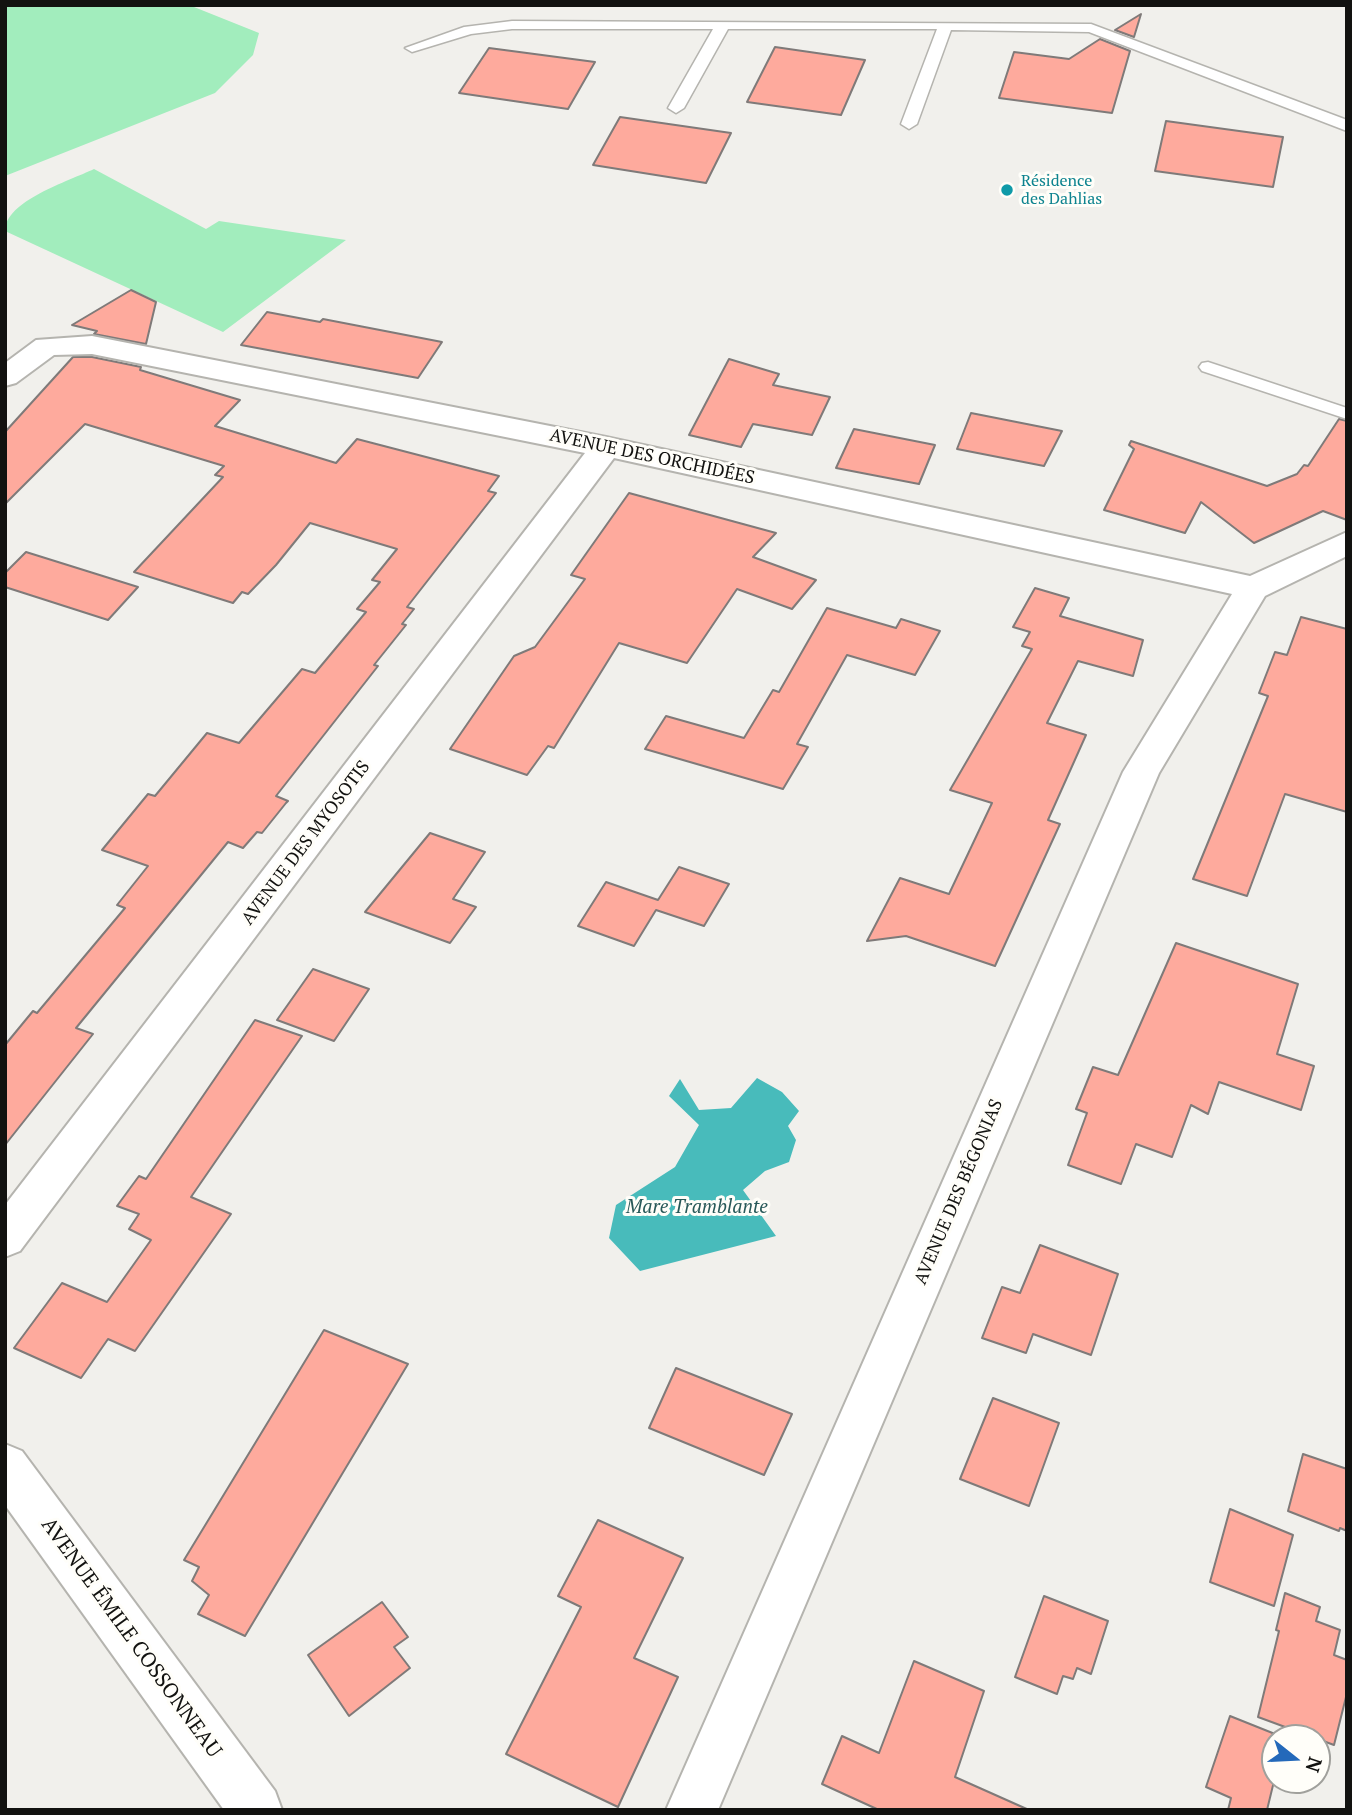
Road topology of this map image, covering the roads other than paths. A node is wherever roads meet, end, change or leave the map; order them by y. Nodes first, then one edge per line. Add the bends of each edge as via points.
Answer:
1 (720, 24) junction
2 (944, 25) junction
3 (412, 48) dead end
4 (676, 108) dead end
5 (909, 124) dead end
6 (1347, 126) edge
7 (1208, 367) dead end
8 (5, 377) edge
9 (1347, 414) edge
10 (606, 447) junction
11 (1347, 544) edge
12 (1254, 588) junction
13 (5, 1238) edge
14 (5, 1465) edge
15 (256, 1810) edge
16 (692, 1810) edge

1 - 2 lane
1 - 3 lane via 512,24 469,30
1 - 4 lane via 721,31
2 - 5 lane
2 - 6 lane via 1091,28
7 - 9 lane
8 - 10 street, AVENUE DES ORCHIDÉES via 47,346 92,345
10 - 12 street, AVENUE DES ORCHIDÉES
10 - 13 street, AVENUE DES MYOSOTIS
11 - 12 street
12 - 16 street, AVENUE DES BÉGONIAS via 1141,772
14 - 15 street, AVENUE ÉMILE COSSONNEAU

